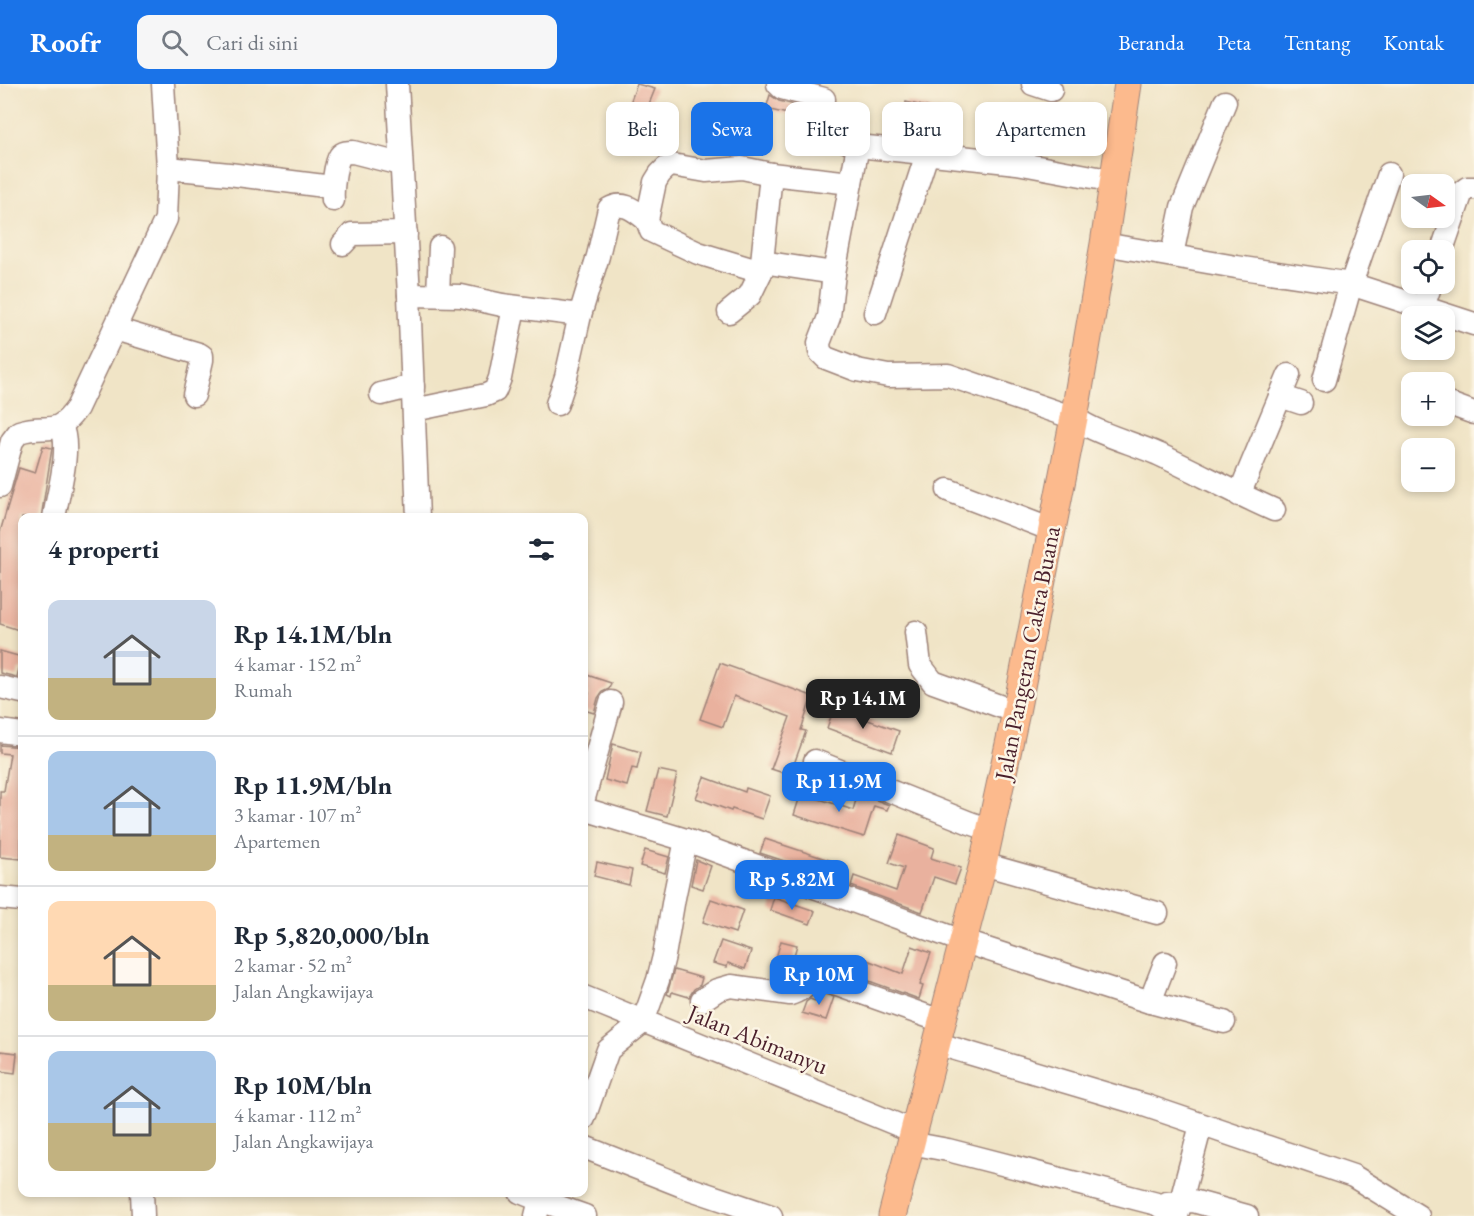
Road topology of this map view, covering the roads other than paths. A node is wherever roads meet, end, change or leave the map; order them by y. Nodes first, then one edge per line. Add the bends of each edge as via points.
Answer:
1 (163, 84) edge
2 (397, 84) edge
3 (778, 84) edge
4 (1128, 84) edge
5 (826, 92) edge
6 (1225, 102) dead end
7 (856, 156) edge
8 (926, 156) edge
9 (947, 156) edge
10 (400, 164) junction
11 (168, 168) junction
12 (771, 174) junction
13 (1389, 174) dead end
14 (1114, 181) junction
15 (851, 183) junction
16 (1474, 188) edge
17 (647, 220) junction
18 (406, 233) junction
19 (1445, 240) edge
20 (343, 244) dead end
21 (1104, 244) junction
22 (440, 247) dead end
23 (1172, 255) junction
24 (761, 267) junction
25 (834, 273) junction
26 (1352, 284) junction
27 (409, 295) junction
28 (438, 295) junction
29 (1420, 306) edge
30 (514, 307) junction
31 (729, 312) dead end
32 (875, 313) dead end
33 (580, 315) junction
34 (1455, 318) edge
35 (1474, 324) edge
36 (115, 329) junction
37 (1324, 380) dead end
38 (413, 386) junction
39 (1290, 392) dead end
40 (381, 394) dead end
41 (194, 395) dead end
42 (557, 404) dead end
43 (1455, 406) edge
44 (414, 410) junction
45 (1474, 413) edge
46 (1074, 418) junction
47 (61, 426) junction
48 (0, 486) edge
49 (948, 490) dead end
50 (1239, 495) junction
51 (1274, 510) dead end
52 (55, 513) edge
53 (418, 513) edge
54 (1052, 530) junction
55 (916, 632) dead end
56 (0, 687) edge
57 (18, 691) edge
58 (611, 702) dead end
59 (1016, 712) junction
60 (0, 731) edge
61 (18, 733) edge
62 (815, 761) dead end
63 (588, 784) edge
64 (588, 810) edge
65 (991, 830) junction
66 (686, 840) junction
67 (982, 864) junction
68 (1157, 913) dead end
69 (962, 941) junction
70 (1165, 963) dead end
71 (588, 999) edge
72 (702, 1000) dead end
73 (1150, 1002) junction
74 (643, 1022) junction
75 (1224, 1022) dead end
76 (938, 1032) junction
77 (588, 1107) edge
78 (1201, 1125) junction
79 (911, 1137) junction
80 (588, 1149) edge
81 (142, 1197) edge
82 (532, 1203) edge
83 (1173, 1209) edge
84 (143, 1216) edge
85 (585, 1216) edge
86 (771, 1216) edge
87 (892, 1216) edge
88 (1247, 1216) edge
89 (1418, 1216) edge

1 - 11 street
2 - 10 street
3 - 5 street via 782,88
4 - 14 main road, Jalan Pangeran Cakra Buana
6 - 23 street via 1182,207
7 - 15 street
8 - 32 street
9 - 14 street via 1017,163
10 - 11 street via 345,152 339,157 333,194
10 - 18 street
11 - 36 street via 166,219
12 - 15 street
12 - 17 street via 742,168 706,171 672,165 655,182
12 - 24 street
13 - 26 street
14 - 21 main road, Jalan Pangeran Cakra Buana
15 - 25 street
16 - 19 street via 1462,192
17 - 24 street via 656,234 698,253
17 - 33 street via 624,205 609,209
18 - 20 street via 352,234
18 - 27 street
21 - 23 street
21 - 46 main road, Jalan Pangeran Cakra Buana
22 - 28 street
23 - 26 street
24 - 25 street
24 - 31 street via 750,295
25 - 46 street via 829,317 819,343 826,358 856,370 888,376 948,375
26 - 29 street
26 - 37 street
27 - 28 street
27 - 38 street
28 - 30 street
30 - 33 street
30 - 44 street via 495,391
33 - 42 street
34 - 35 street
36 - 41 street via 202,356
36 - 47 street via 76,408
38 - 40 street
38 - 44 street
39 - 50 street
43 - 45 street
44 - 53 street
46 - 50 street via 1090,429 1161,456
46 - 54 main road, Jalan Pangeran Cakra Buana
47 - 48 street via 19,432 12,441
47 - 52 street via 65,451
49 - 54 street
50 - 51 street
54 - 59 main road, Jalan Pangeran Cakra Buana
55 - 59 street via 920,664 933,682
56 - 57 street
58 - 63 street
59 - 65 main road, Jalan Pangeran Cakra Buana
60 - 61 street
62 - 65 street
64 - 66 street
65 - 67 main road, Jalan Pangeran Cakra Buana
66 - 69 street
66 - 74 street via 664,956
67 - 68 street
67 - 69 main road, Jalan Pangeran Cakra Buana
69 - 73 street
69 - 76 main road, Jalan Pangeran Cakra Buana
70 - 73 street
71 - 74 street, Jalan Abimanyu
72 - 76 street via 731,986 790,994 823,979
73 - 75 street
74 - 77 street via 608,1050
74 - 79 street, Jalan Abimanyu
76 - 78 street
76 - 79 main road, Jalan Pangeran Cakra Buana
78 - 83 street
78 - 89 street via 1353,1176
79 - 83 street, Jalan Abimanyu
79 - 87 main road, Jalan Pangeran Cakra Buana
80 - 86 street
81 - 84 street
82 - 85 street
83 - 88 street, Jalan Abimanyu via 1193,1201

